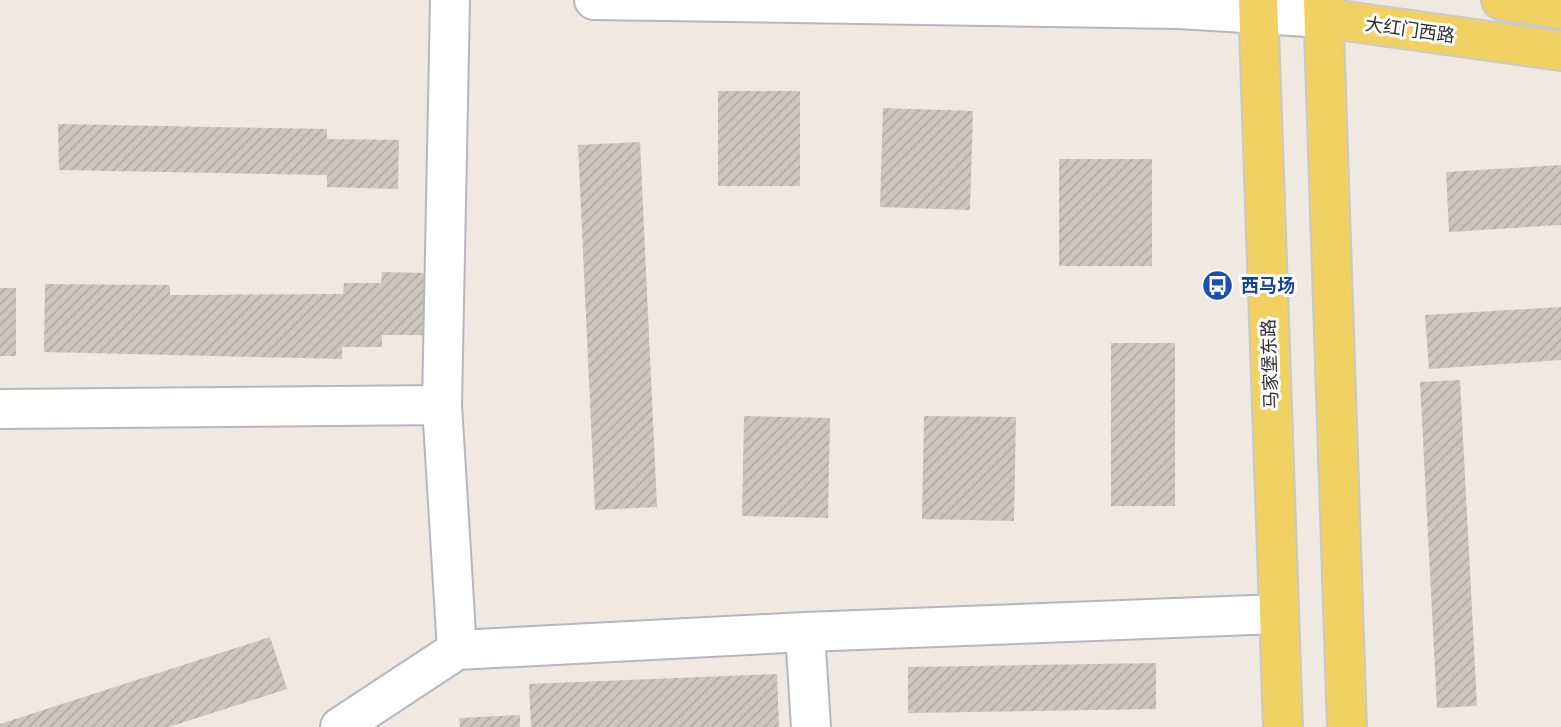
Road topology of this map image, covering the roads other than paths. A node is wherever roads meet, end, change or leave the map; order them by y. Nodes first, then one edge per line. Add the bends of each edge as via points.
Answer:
1 (450, 0) edge
2 (594, 0) edge
3 (1502, 0) edge
4 (1258, 7) edge
5 (1323, 9) edge
6 (1561, 9) edge
7 (1561, 51) edge
8 (443, 405) junction
9 (0, 409) edge
10 (1278, 614) junction
11 (805, 632) junction
12 (457, 650) junction
13 (340, 727) edge
14 (811, 727) edge
15 (1283, 727) edge
16 (1347, 727) edge

1 - 8 street
2 - 4 street, 大红门西路
3 - 6 main road
4 - 5 street, 大红门西路
4 - 10 main road, 马家堡东路
5 - 7 main road, 大红门西路
5 - 16 main road
8 - 9 street
8 - 12 street
10 - 11 street
10 - 15 main road, 马家堡东路
11 - 12 street
11 - 14 street
12 - 13 street

